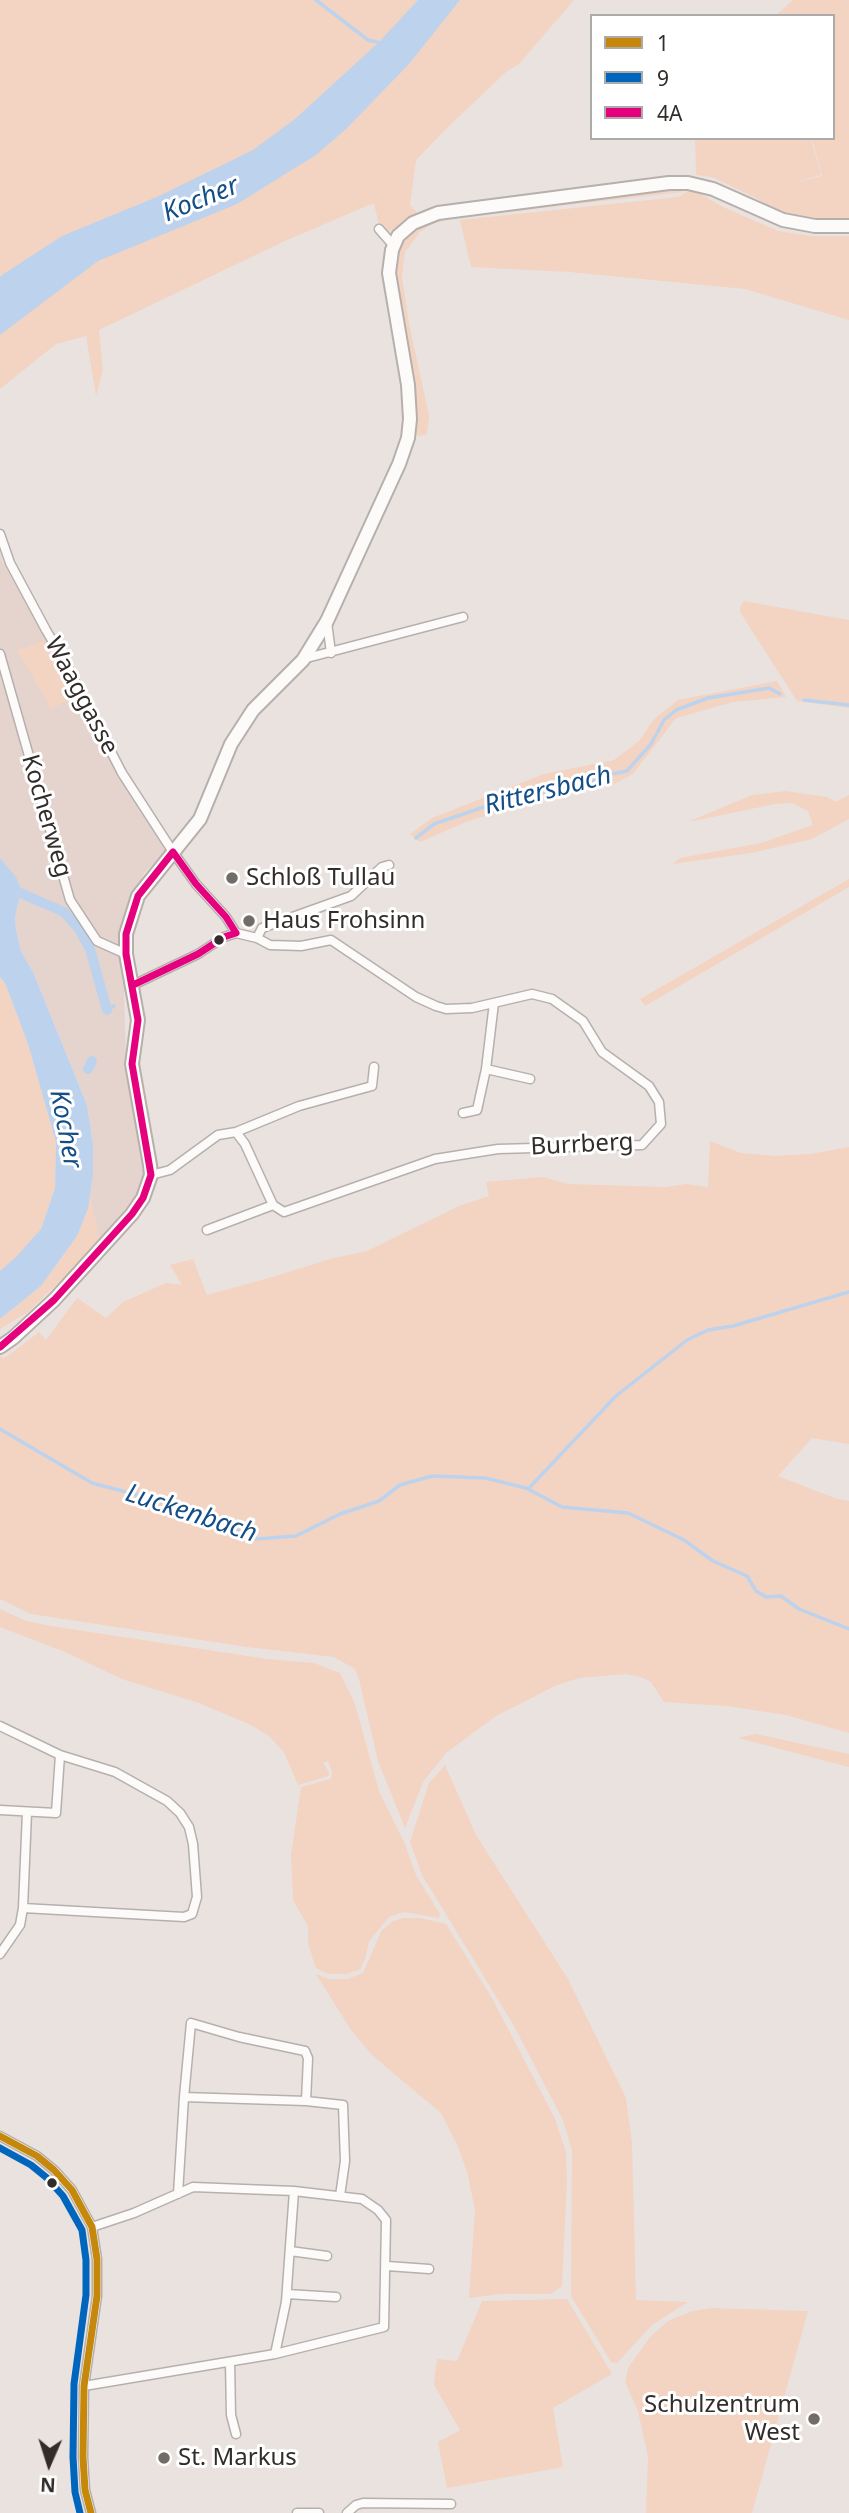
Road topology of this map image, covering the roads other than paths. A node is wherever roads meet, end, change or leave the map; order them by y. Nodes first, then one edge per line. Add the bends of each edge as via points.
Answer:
1 (849, 226) edge
2 (379, 229) dead end
3 (394, 246) junction
4 (0, 534) edge
5 (463, 617) dead end
6 (327, 621) junction
7 (331, 653) junction
8 (0, 654) edge
9 (303, 660) junction
10 (173, 852) junction
11 (389, 865) dead end
12 (236, 933) junction
13 (257, 938) junction
14 (126, 954) junction
15 (133, 985) junction
16 (494, 1003) junction
17 (374, 1067) dead end
18 (486, 1069) junction
19 (530, 1079) dead end
20 (463, 1113) dead end
21 (236, 1132) junction
22 (151, 1175) junction
23 (274, 1205) junction
24 (207, 1230) dead end
25 (0, 1347) edge
26 (0, 1726) edge
27 (60, 1755) junction
28 (0, 1810) edge
29 (27, 1812) junction
30 (23, 1908) junction
31 (0, 1954) edge
32 (184, 2097) junction
33 (306, 2101) junction
34 (0, 2136) edge
35 (294, 2191) junction
36 (178, 2194) junction
37 (340, 2196) junction
38 (92, 2227) junction
39 (290, 2251) junction
40 (327, 2256) dead end
41 (387, 2266) junction
42 (429, 2269) dead end
43 (287, 2294) junction
44 (336, 2297) dead end
45 (275, 2354) junction
46 (230, 2362) junction
47 (84, 2386) junction
48 (236, 2434) dead end
49 (451, 2504) dead end
50 (90, 2513) edge
51 (297, 2513) edge
52 (320, 2513) edge
53 (347, 2513) edge

1 - 3 street via 783,220 713,189 669,183 438,213 413,223
2 - 3 street
3 - 6 street via 389,273 408,385 408,438
4 - 10 street, Waaggasse via 10,563 122,773
5 - 7 street
6 - 7 street
6 - 9 street
7 - 9 street
8 - 14 street, Kocherweg via 70,900 97,941
9 - 10 street via 253,709 231,744 200,819
10 - 12 street, Waaggasse
10 - 14 street via 138,896 126,934
11 - 13 street via 351,896 262,928
12 - 13 street
12 - 15 street
13 - 16 street, Burrberg via 270,945 301,946 331,940 416,997 446,1009
14 - 15 street
15 - 22 street via 138,1020 132,1064
16 - 18 street
16 - 23 street, Burrberg via 532,994 552,999 583,1021 602,1052 649,1086 659,1102 662,1124 642,1145 498,1149 435,1159 284,1212
17 - 21 street via 372,1086 299,1106
18 - 19 street
18 - 20 street via 477,1110
21 - 22 street via 218,1135 170,1170
21 - 23 street
22 - 25 street via 132,1214 54,1300
23 - 24 street, Burrberg
26 - 27 street
27 - 29 street via 56,1813
27 - 30 street via 116,1772 180,1813 190,1826 197,1897 192,1914 184,1917
28 - 29 street
29 - 30 street
30 - 31 street via 20,1925
32 - 33 street
32 - 33 street via 191,2023 304,2051 308,2058
32 - 36 street
33 - 37 street via 343,2105 345,2161
34 - 38 street via 54,2170 84,2208
35 - 36 street via 193,2187
35 - 37 street
35 - 39 street
36 - 38 street
37 - 41 street via 362,2199 386,2220
38 - 47 street via 97,2296
39 - 40 street
39 - 43 street
41 - 42 street
41 - 45 street via 384,2327
43 - 44 street
43 - 45 street
45 - 46 street
46 - 47 street
46 - 48 street
47 - 50 street via 84,2478
49 - 53 street via 363,2503
51 - 52 street

